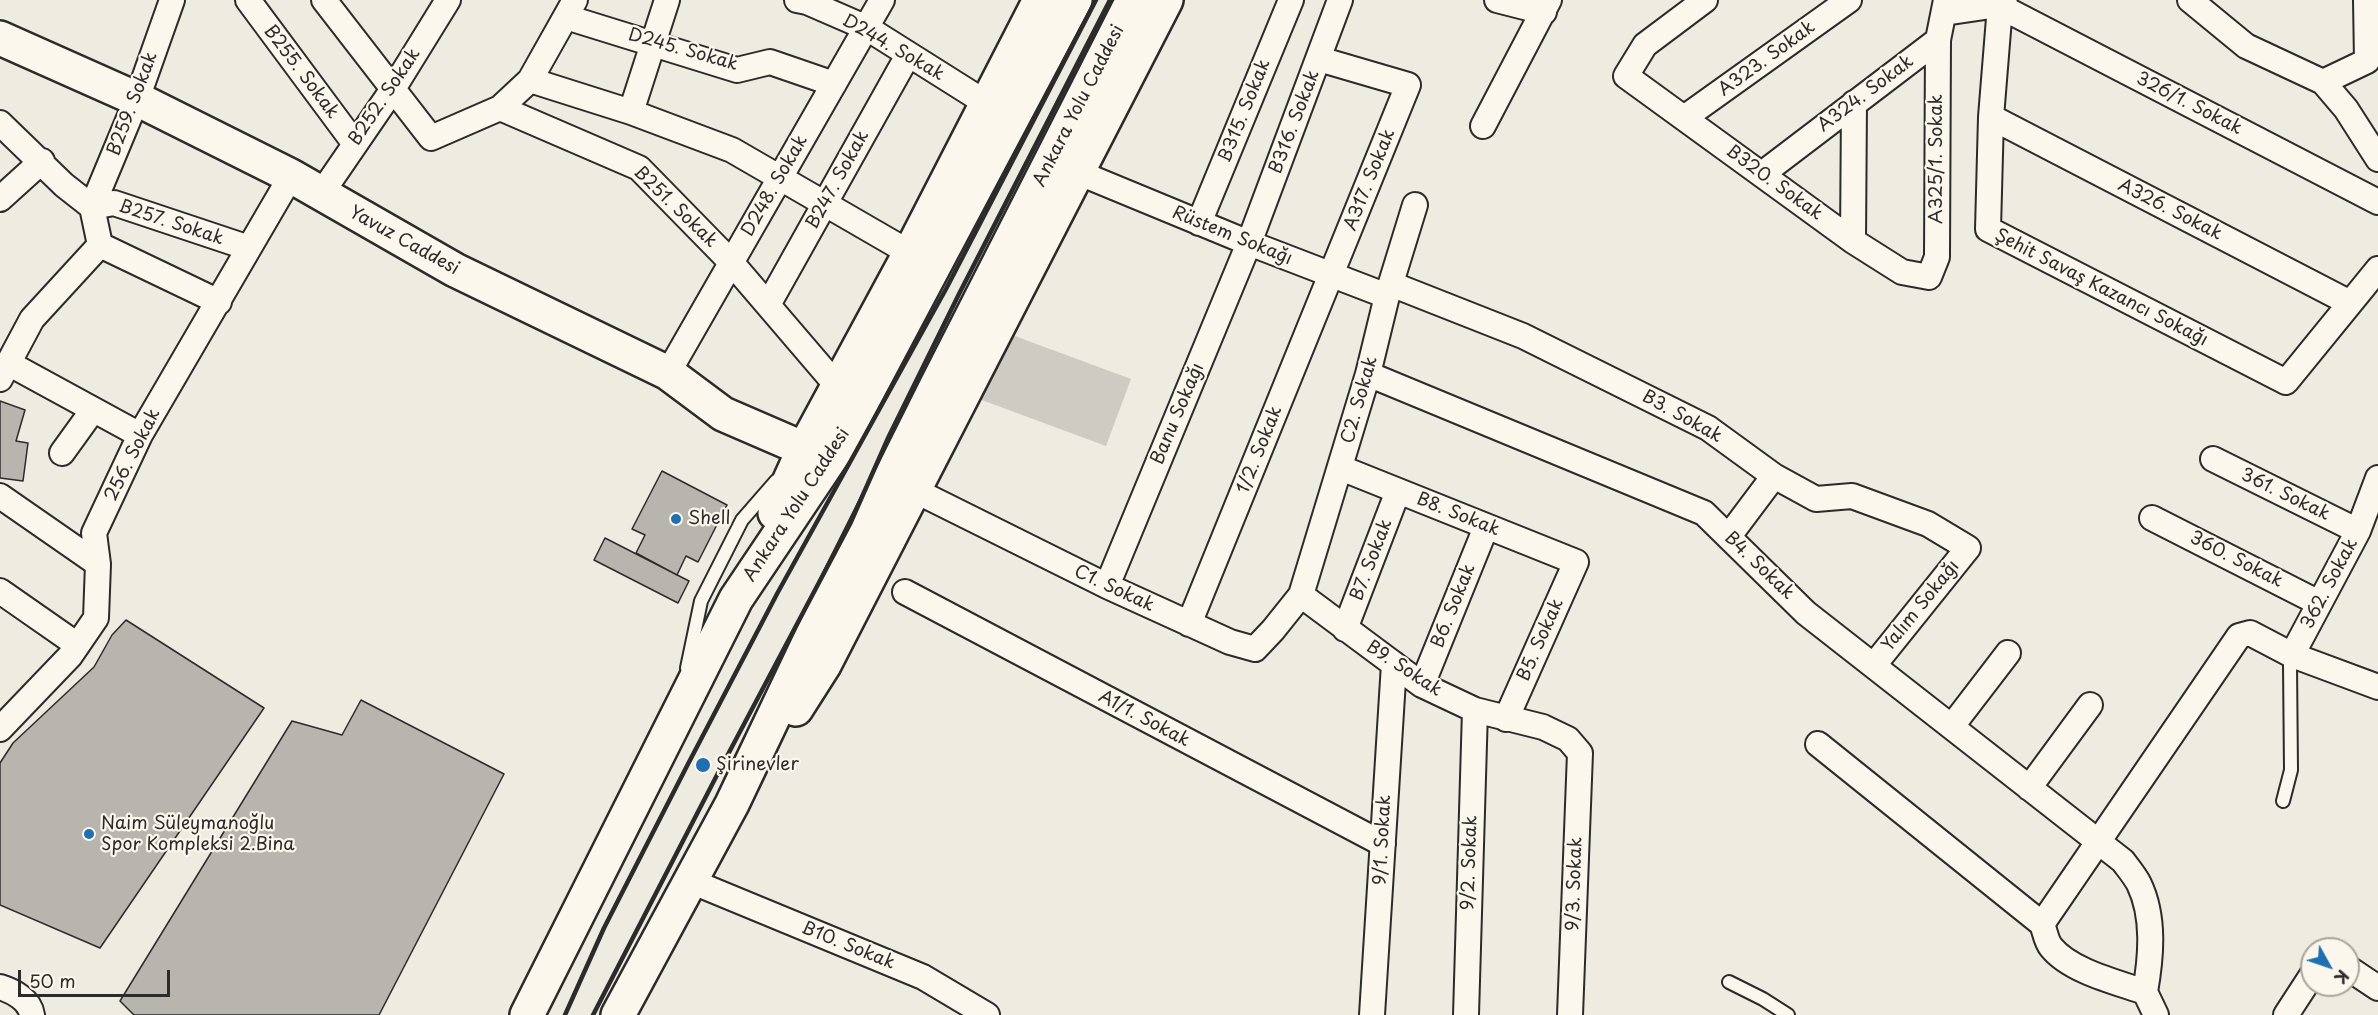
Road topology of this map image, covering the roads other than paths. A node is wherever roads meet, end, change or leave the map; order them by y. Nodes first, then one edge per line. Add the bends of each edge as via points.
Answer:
1 (172, 0) edge
2 (248, 0) edge
3 (448, 0) edge
4 (668, 0) edge
5 (797, 0) edge
6 (882, 0) edge
7 (1040, 0) edge
8 (1076, 0) edge
9 (1133, 0) edge
10 (1166, 0) edge
11 (1291, 0) edge
12 (1340, 0) edge
13 (1497, 0) edge
14 (1705, 0) edge
15 (1849, 0) edge
16 (2366, 0) edge
17 (2193, 1) edge
18 (329, 2) edge
19 (2001, 2) edge
20 (1546, 6) edge
21 (1945, 7) edge
22 (571, 8) edge
23 (867, 28) junction
24 (0, 38) edge
25 (1938, 40) junction
26 (653, 43) junction
27 (908, 55) junction
28 (1319, 58) junction
29 (530, 80) junction
30 (2323, 82) junction
31 (834, 84) junction
32 (393, 89) junction
33 (137, 99) junction
34 (986, 103) junction
35 (1854, 103) junction
36 (500, 108) junction
37 (631, 112) junction
38 (1991, 117) junction
39 (1684, 118) junction
40 (0, 123) edge
41 (1483, 126) dead end
42 (355, 144) junction
43 (2378, 159) edge
44 (42, 161) junction
45 (1077, 172) junction
46 (1762, 174) junction
47 (291, 176) junction
48 (780, 177) junction
49 (321, 194) junction
50 (0, 199) edge
51 (2378, 202) edge
52 (824, 203) junction
53 (1415, 205) dead end
54 (93, 207) junction
55 (1199, 223) junction
56 (1853, 241) junction
57 (1249, 243) junction
58 (100, 245) junction
59 (249, 248) junction
60 (910, 253) junction
61 (731, 262) junction
62 (2378, 269) edge
63 (1332, 276) junction
64 (1929, 277) joint
65 (1389, 290) junction
66 (219, 302) junction
67 (2350, 303) junction
68 (768, 305) junction
69 (4, 371) edge
70 (668, 373) junction
71 (1368, 375) junction
72 (837, 387) junction
73 (93, 410) junction
74 (140, 435) junction
75 (804, 449) junction
76 (62, 453) dead end
77 (2212, 459) dead end
78 (1341, 468) junction
79 (1774, 476) junction
80 (2378, 478) edge
81 (914, 490) junction
82 (1398, 491) junction
83 (0, 496) edge
84 (2152, 518) dead end
85 (1486, 527) junction
86 (2358, 531) junction
87 (1729, 536) junction
88 (1968, 548) joint
89 (1576, 562) joint
90 (98, 564) junction
91 (1107, 586) junction
92 (0, 591) edge
93 (905, 592) dead end
94 (1300, 595) junction
95 (736, 600) junction
96 (2319, 603) junction
97 (1189, 624) junction
98 (1345, 629) junction
99 (76, 644) junction
100 (2008, 653) dead end
101 (2292, 655) junction
102 (1394, 664) junction
103 (1874, 665) junction
104 (1422, 684) junction
105 (2378, 687) edge
106 (2090, 705) dead end
107 (1475, 710) junction
108 (678, 716) junction
109 (1506, 718) junction
110 (1952, 726) junction
111 (0, 729) edge
112 (1818, 744) dead end
113 (1580, 753) joint
114 (746, 775) junction
115 (2029, 788) junction
116 (2283, 801) dead end
117 (732, 804) junction
118 (2099, 843) junction
119 (1383, 844) junction
120 (607, 857) junction
121 (705, 887) junction
122 (2042, 924) junction
123 (2360, 976) edge
124 (1729, 982) dead end
125 (0, 987) edge
126 (2378, 988) edge
127 (2145, 992) junction
128 (2300, 993) edge
129 (32, 1015) edge
130 (511, 1015) edge
131 (527, 1015) edge
132 (618, 1015) edge
133 (642, 1015) edge
134 (987, 1015) edge
135 (1372, 1015) edge
136 (1466, 1015) edge
137 (1570, 1015) edge
138 (1788, 1015) edge
139 (2156, 1015) edge
140 (2286, 1015) edge

1 - 33 street, B259. Sokak
2 - 42 street, B255. Sokak
3 - 32 street, B252. Sokak
4 - 26 street
5 - 23 street, D244. Sokak
6 - 23 street, D248. Sokak
7 - 34 main road
8 - 95 main road, Ankara Yolu Caddesi via 838,447
9 - 114 main road, Ankara Yolu Caddesi via 926,406
10 - 45 main road
11 - 55 street, B315. Sokak
12 - 28 street, B316. Sokak
13 - 20 street
14 - 39 street, B320. Sokak via 1645,45 1626,76
15 - 39 street, A323. Sokak
16 - 30 street via 2367,61
17 - 30 street via 2246,46
18 - 32 street
19 - 21 street
19 - 38 street, Şehit Savaş Kazancı Sokağı
19 - 51 street, 326/1. Sokak
20 - 41 street
21 - 25 street
22 - 26 street, D245. Sokak
22 - 29 street
23 - 27 street, D244. Sokak
23 - 31 street, D248. Sokak
24 - 33 main road, Yavuz Caddesi
25 - 35 street, A324. Sokak
25 - 64 street, A325/1. Sokak via 1937,257
26 - 31 street, D245. Sokak via 737,70 770,62
26 - 37 street
27 - 34 street, D244. Sokak
27 - 52 street, B247. Sokak
28 - 57 street, B316. Sokak
28 - 63 street, A317. Sokak via 1408,85
29 - 36 street
29 - 37 street
30 - 43 street via 2346,109
31 - 48 street, D248. Sokak
32 - 36 street via 431,138
32 - 42 street, B252. Sokak
33 - 47 main road, Yavuz Caddesi
33 - 54 street, B259. Sokak
34 - 60 main road
35 - 46 street, A324. Sokak
35 - 56 street
36 - 61 street, B251. Sokak via 639,168
37 - 48 street via 732,150
38 - 67 street, A326. Sokak
38 - 67 street, Şehit Savaş Kazancı Sokağı via 1988,230 2286,382
39 - 46 street, B320. Sokak
40 - 44 street
42 - 49 street, B252. Sokak
44 - 50 street
44 - 54 street via 64,185
45 - 55 street, Rüstem Sokağı
45 - 81 main road
46 - 56 street, B320. Sokak
47 - 49 main road, Yavuz Caddesi
47 - 59 street, 256. Sokak
48 - 52 street
48 - 61 street, D248. Sokak
49 - 70 main road, Yavuz Caddesi via 455,270
52 - 60 street
52 - 68 street, B247. Sokak
53 - 65 street, C2. Sokak
54 - 58 street
54 - 59 street, B257. Sokak via 114,203
55 - 57 street, Rüstem Sokağı
56 - 64 street, B320. Sokak via 1902,272
57 - 63 street, Rüstem Sokağı
57 - 91 street, Banu Sokağı
58 - 66 street
58 - 69 street via 32,319
59 - 66 street, 256. Sokak
60 - 72 main road
61 - 68 street, B251. Sokak
61 - 70 street, D248. Sokak
62 - 67 street
63 - 65 street, Rüstem Sokağı
63 - 97 street, 1/2. Sokak
65 - 71 street, C2. Sokak
65 - 79 street, B3. Sokak via 1523,336 1708,428
66 - 74 street, 256. Sokak
68 - 72 street, B251. Sokak
69 - 73 street
70 - 75 main road, Yavuz Caddesi via 723,414
71 - 78 street, C2. Sokak
71 - 87 street, B4. Sokak via 1704,513
72 - 75 main road
73 - 74 street
73 - 76 street
74 - 90 street, 256. Sokak via 94,533
75 - 95 main road
75 - 108 lane via 742,520 701,601
77 - 86 street, 361. Sokak
78 - 82 street, B8. Sokak
78 - 94 street, C2. Sokak
79 - 87 street
79 - 88 street, B3. Sokak via 1816,499 1852,496 1928,524
80 - 86 street, 362. Sokak
81 - 91 street, C1. Sokak
81 - 114 main road via 824,665 788,722
82 - 85 street, B8. Sokak
82 - 98 street, B7. Sokak
83 - 90 street
84 - 96 street, 360. Sokak
85 - 89 street, B8. Sokak
85 - 104 street, B6. Sokak
86 - 96 street, 362. Sokak
87 - 103 street, B4. Sokak via 1806,612
88 - 103 street, Yalım Sokağı
89 - 109 street, B5. Sokak
90 - 99 street, 256. Sokak via 96,618
91 - 97 street, C1. Sokak
92 - 99 street
93 - 119 street, A1/1. Sokak
94 - 97 street, C1. Sokak via 1255,648
94 - 98 street, B9. Sokak
95 - 108 main road, Ankara Yolu Caddesi
96 - 101 street, 362. Sokak
98 - 102 street, B9. Sokak
99 - 111 street, 256. Sokak via 70,656
100 - 110 street
101 - 105 street
101 - 116 lane via 2291,770
101 - 118 street via 2250,633 2239,636
102 - 104 street, B9. Sokak
102 - 119 street, 9/1. Sokak
103 - 110 street, B4. Sokak
104 - 107 street, B9. Sokak
106 - 115 street
107 - 109 street, B9. Sokak
107 - 136 street, 9/2. Sokak
108 - 120 main road, Ankara Yolu Caddesi
109 - 113 street, B9. Sokak via 1543,727 1568,739
110 - 115 street, B4. Sokak
112 - 122 street
113 - 137 street, 9/3. Sokak
114 - 117 main road, Ankara Yolu Caddesi
115 - 118 street, B4. Sokak
117 - 121 main road
117 - 132 main road, Ankara Yolu Caddesi
118 - 122 street
118 - 127 street, B4. Sokak via 2122,861 2139,883 2148,910 2150,962
119 - 135 street, 9/1. Sokak
120 - 130 main road via 565,913
120 - 131 main road, Ankara Yolu Caddesi
121 - 133 main road
121 - 134 street, B10. Sokak via 923,977
122 - 127 street via 2050,946 2068,961
123 - 126 street
124 - 138 lane
125 - 129 street via 15,991
127 - 139 street
128 - 140 street

